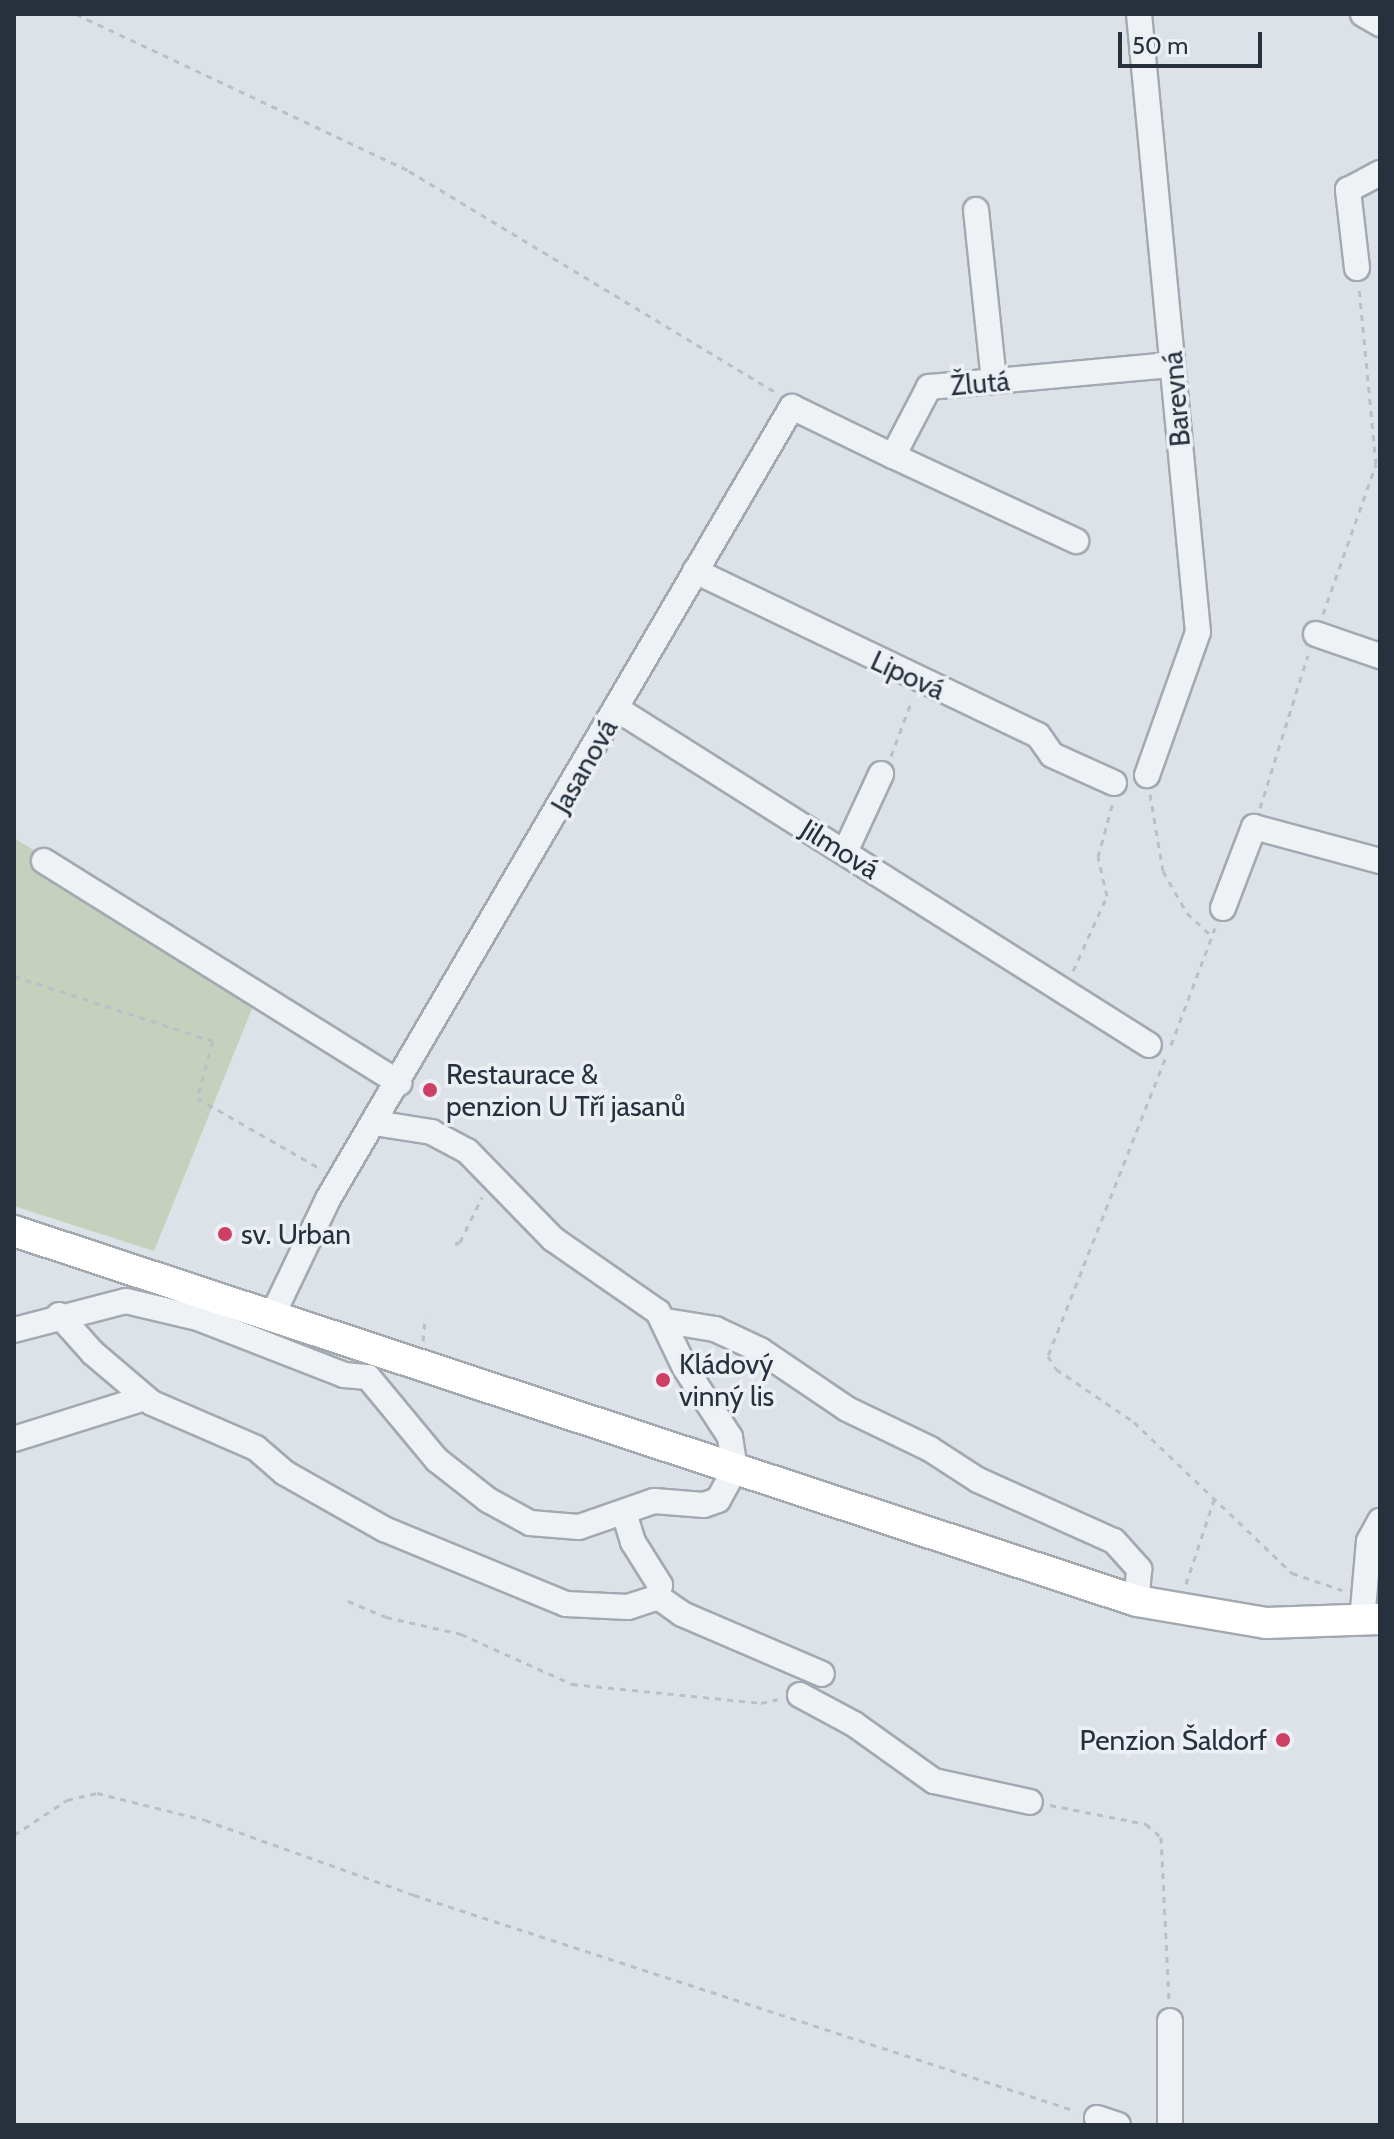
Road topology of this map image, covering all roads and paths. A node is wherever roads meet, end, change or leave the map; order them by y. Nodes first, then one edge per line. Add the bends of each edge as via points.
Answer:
1 (76, 14) edge
2 (1139, 14) edge
3 (1363, 14) edge
4 (1380, 24) edge
5 (1380, 173) edge
6 (976, 210) dead end
7 (1357, 268) joint
8 (1172, 365) junction
9 (994, 381) junction
10 (792, 407) junction
11 (893, 456) junction
12 (1076, 541) dead end
13 (695, 571) junction
14 (1316, 634) junction
15 (1380, 656) edge
16 (920, 681) junction
17 (617, 709) junction
18 (881, 774) joint
19 (1147, 775) joint
20 (1114, 783) joint
21 (1254, 827) junction
22 (845, 852) junction
23 (44, 861) dead end
24 (1380, 861) edge
25 (1223, 908) joint
26 (1212, 936) junction
27 (14, 976) edge
28 (1063, 989) junction
29 (1149, 1045) dead end
30 (399, 1083) junction
31 (374, 1123) junction
32 (324, 1171) dead end
33 (508, 1189) junction
34 (14, 1231) edge
35 (455, 1244) dead end
36 (59, 1315) junction
37 (272, 1316) junction
38 (425, 1317) dead end
39 (666, 1321) junction
40 (14, 1330) edge
41 (419, 1354) dead end
42 (376, 1364) junction
43 (145, 1398) junction
44 (14, 1439) edge
45 (735, 1469) junction
46 (1214, 1500) junction
47 (624, 1512) junction
48 (1380, 1521) edge
49 (658, 1597) junction
50 (348, 1601) dead end
51 (1137, 1601) junction
52 (1177, 1611) junction
53 (1369, 1613) edge
54 (822, 1674) dead end
55 (800, 1695) joint
56 (1030, 1802) joint
57 (14, 1835) edge
58 (1170, 2021) joint
59 (1107, 2122) edge
60 (1170, 2125) edge

1 - 10 path via 409,171 749,374
2 - 8 street, Barevná
3 - 4 street
5 - 7 street via 1348,190
6 - 9 street
7 - 14 path via 1376,464
8 - 9 street, Žlutá
8 - 19 street, Barevná via 1198,632
9 - 11 street, Žlutá via 929,387
10 - 11 street
10 - 13 street, Jasanová
11 - 12 street
13 - 16 street, Lipová
13 - 17 street, Jasanová
14 - 15 street
14 - 21 path
16 - 18 path via 902,735
16 - 20 street, Lipová via 1038,735 1052,755
17 - 22 street, Jilmová
17 - 30 street, Jasanová
18 - 22 street
19 - 26 path via 1163,871 1187,913
20 - 28 path via 1113,810 1098,857 1107,896
21 - 24 street
21 - 25 street
22 - 28 street, Jilmová
23 - 30 street
25 - 26 path
26 - 46 path via 1048,1356 1056,1369 1134,1422
27 - 32 path via 213,1041 197,1098
28 - 29 street, Jilmová
30 - 31 street, Jasanová
31 - 33 street via 443,1137 478,1159
31 - 37 street, Jasanová via 319,1216
33 - 35 path via 482,1195
33 - 39 street via 553,1239 649,1303
34 - 37 main road
36 - 40 street
36 - 42 street via 126,1301 198,1318 344,1375
36 - 43 street
37 - 42 main road
38 - 41 path
39 - 45 street via 685,1368 730,1437
39 - 51 street via 715,1329 760,1350 847,1409 930,1449 978,1480 1114,1541 1139,1569
42 - 45 main road
42 - 47 street via 437,1460 488,1500 530,1523 579,1527
43 - 44 street
43 - 49 street via 256,1448 285,1473 384,1529 566,1604 628,1607
45 - 47 street via 718,1500 704,1505 654,1501
45 - 51 main road
46 - 52 path
46 - 53 path via 1292,1573
47 - 49 street via 633,1542 660,1585
48 - 53 street via 1369,1541
49 - 54 street via 682,1614
50 - 55 path via 386,1617 461,1634 572,1684 761,1703
51 - 52 main road
52 - 53 main road via 1266,1623
55 - 56 street via 854,1724 934,1781
56 - 58 path via 1110,1814 1146,1824 1161,1837
57 - 59 path via 67,1800 97,1793 205,1820 414,1895
58 - 60 street

